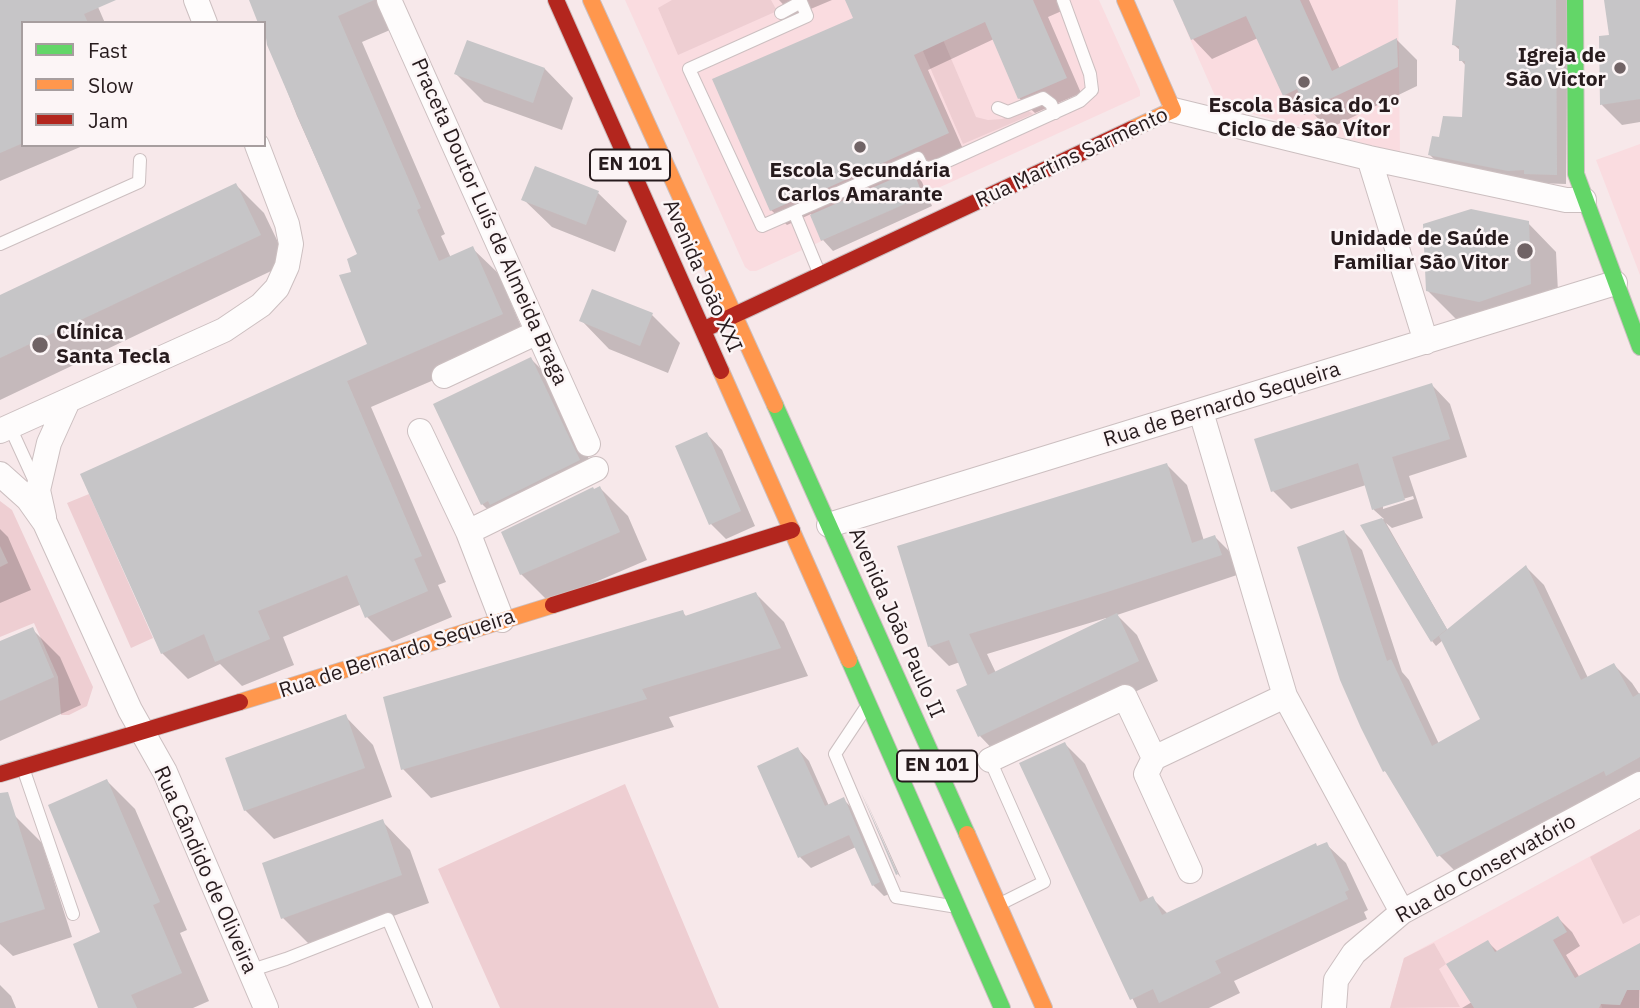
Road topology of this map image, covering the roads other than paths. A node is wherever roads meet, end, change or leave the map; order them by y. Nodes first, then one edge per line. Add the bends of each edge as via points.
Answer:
1 (196, 0) edge
2 (389, 0) edge
3 (556, 0) edge
4 (591, 0) edge
5 (1063, 0) edge
6 (1125, 0) edge
7 (1575, 0) edge
8 (780, 13) dead end
9 (204, 21) edge
10 (998, 108) dead end
11 (1172, 110) junction
12 (1055, 113) junction
13 (258, 147) edge
14 (1369, 158) junction
15 (140, 160) dead end
16 (1584, 200) junction
17 (794, 212) junction
18 (0, 244) edge
19 (821, 275) junction
20 (1615, 283) junction
21 (733, 316) junction
22 (702, 330) junction
23 (538, 332) junction
24 (1426, 342) junction
25 (1640, 347) edge
26 (444, 376) dead end
27 (68, 401) junction
28 (1201, 412) junction
29 (5, 429) edge
30 (420, 431) dead end
31 (588, 444) dead end
32 (596, 469) dead end
33 (0, 474) edge
34 (38, 490) junction
35 (45, 523) junction
36 (829, 525) junction
37 (792, 530) junction
38 (468, 532) junction
39 (502, 620) junction
40 (1285, 696) junction
41 (869, 702) junction
42 (141, 733) junction
43 (1154, 758) junction
44 (990, 760) joint
45 (23, 767) junction
46 (0, 774) edge
47 (1640, 784) edge
48 (1190, 871) dead end
49 (999, 905) junction
50 (959, 907) junction
51 (1402, 912) junction
52 (73, 914) dead end
53 (249, 971) junction
54 (266, 1008) edge
55 (426, 1008) edge
56 (1002, 1008) edge
57 (1044, 1008) edge
58 (1334, 1008) edge

1 - 9 street
2 - 23 street, Praceta Doutor Luís de Almeida Braga
3 - 22 main road, Avenida João XXI / EN 101
4 - 21 main road, Avenida João XXI / EN 101
5 - 12 lane via 1092,90
6 - 11 main road
7 - 16 main road via 1576,174
8 - 17 lane via 801,2 807,16 689,69 762,226
10 - 12 lane via 1008,112 1043,98
11 - 14 street, Rua Martins Sarmento
11 - 19 main road, Rua Martins Sarmento
12 - 17 lane via 929,169 918,158
13 - 27 street via 291,244 277,288 224,330
14 - 16 street, Rua Martins Sarmento
14 - 24 street
15 - 18 lane via 139,182
16 - 20 main road
17 - 19 lane
19 - 21 main road, Rua Martins Sarmento
20 - 24 street, Rua de Bernardo Sequeira
20 - 25 main road
21 - 22 main road, Rua Martins Sarmento
21 - 36 main road, Avenida João XXI / EN 101
22 - 37 main road, Avenida João XXI / EN 101
23 - 26 street
23 - 31 street, Praceta Doutor Luís de Almeida Braga
24 - 28 street, Rua de Bernardo Sequeira
27 - 29 street
27 - 34 street via 49,443
28 - 36 street, Rua de Bernardo Sequeira
28 - 40 street
29 - 34 lane
30 - 38 street
32 - 38 street
33 - 35 street via 29,499
34 - 35 street
35 - 42 street, Rua Cândido de Oliveira
36 - 49 main road, Avenida João Paulo II / EN 101
37 - 39 main road, Rua de Bernardo Sequeira
37 - 41 main road, EN 101
38 - 39 street
39 - 42 main road, Rua de Bernardo Sequeira
40 - 43 street
40 - 51 street
41 - 50 main road, EN 101
41 - 50 lane via 835,754 896,897
42 - 45 main road, Rua de Bernardo Sequeira
42 - 53 street, Rua Cândido de Oliveira via 164,772
43 - 44 street via 1125,697
43 - 48 street via 1146,774
44 - 49 lane via 1044,882
45 - 46 main road, Rua de Bernardo Sequeira
45 - 52 lane
47 - 51 street, Rua do Conservatório
49 - 57 main road, Avenida João Paulo II / EN 101
50 - 56 main road, EN 101
51 - 58 street, Rua do Conservatório via 1354,953 1336,981
53 - 54 street, Rua Cândido de Oliveira
53 - 55 lane via 388,919

